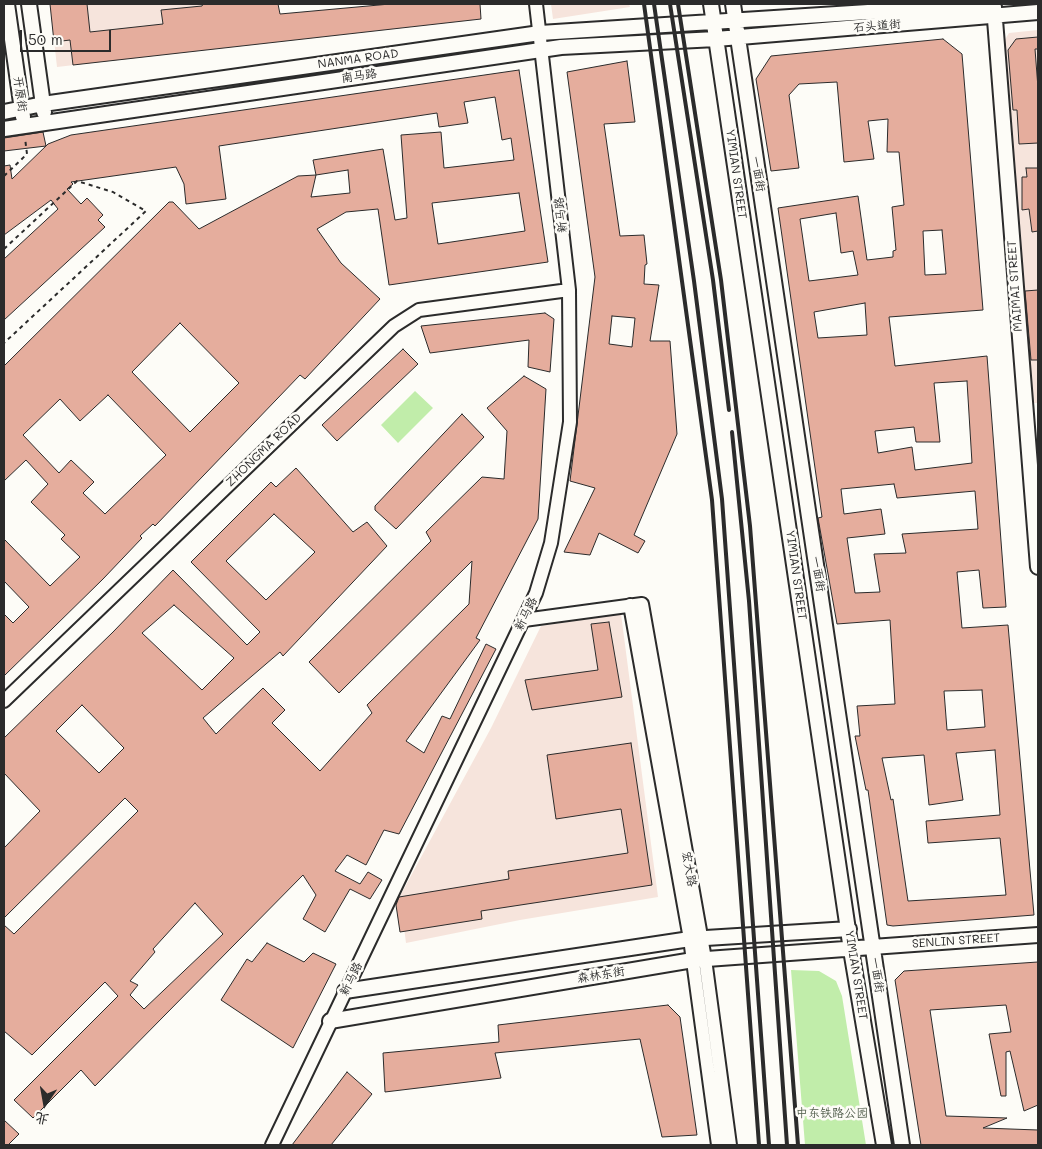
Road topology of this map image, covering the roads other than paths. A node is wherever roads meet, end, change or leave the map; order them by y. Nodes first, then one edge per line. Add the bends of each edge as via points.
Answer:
1 (7, 4) edge
2 (29, 4) edge
3 (536, 4) edge
4 (711, 4) edge
5 (733, 4) edge
6 (994, 8) edge
7 (1038, 12) edge
8 (735, 20) junction
9 (714, 21) junction
10 (540, 32) junction
11 (738, 37) junction
12 (716, 39) junction
13 (542, 50) junction
14 (43, 104) junction
15 (22, 108) junction
16 (4, 112) edge
17 (46, 123) junction
18 (24, 126) junction
19 (4, 128) edge
20 (569, 290) junction
21 (1032, 420) edge
22 (1038, 567) edge
23 (524, 620) junction
24 (4, 701) edge
25 (849, 929) junction
26 (1038, 935) edge
27 (696, 939) junction
28 (873, 947) junction
29 (852, 950) junction
30 (699, 960) junction
31 (345, 991) junction
32 (330, 1021) junction
33 (272, 1145) edge
34 (718, 1145) edge
35 (730, 1145) edge
36 (884, 1145) edge
37 (902, 1145) edge

1 - 15 main road, 开原街
2 - 14 main road, 开原街
3 - 10 street, 新马路
4 - 9 main road, YIMIAN STREET
5 - 8 main road, 一面街
6 - 7 main road, 石头道街
6 - 8 main road, NANMA ROAD
6 - 11 main road, 石头道街
6 - 21 main road, MAIMAI STREET
8 - 9 main road, NANMA ROAD
8 - 11 main road, 一面街
9 - 10 main road, NANMA ROAD
9 - 12 main road, YIMIAN STREET
10 - 13 street, 新马路
10 - 14 main road, NANMA ROAD
11 - 12 main road, 石头道街
11 - 28 main road, 一面街
12 - 13 main road, 南马路
12 - 25 main road, YIMIAN STREET
13 - 17 main road, 南马路
13 - 20 street, 新马路
14 - 15 main road, NANMA ROAD
14 - 17 main road, 开原街
15 - 16 main road, NANMA ROAD
15 - 18 main road, 开原街
17 - 18 main road, 南马路
18 - 19 main road, 南马路
20 - 23 street, 新马路 via 570,422 551,542 536,593
20 - 24 street, ZHONGMA ROAD via 419,310 394,326
21 - 22 main road, MAIMAI STREET
23 - 27 street, 宏大路 via 642,604
23 - 31 street, 新马路
25 - 27 main road, 森林东街
25 - 29 main road, YIMIAN STREET
26 - 28 main road, SENLIN STREET
27 - 30 street, 宏大路
27 - 31 main road, 森林东街
28 - 29 main road, 森林东街
28 - 37 main road, 一面街
29 - 30 main road, 森林东街
29 - 36 main road, YIMIAN STREET
30 - 32 main road, 森林东街
30 - 34 street, 宏大路
30 - 35 street, 宏大路
31 - 32 street, 新马路
32 - 33 street, 新马路

